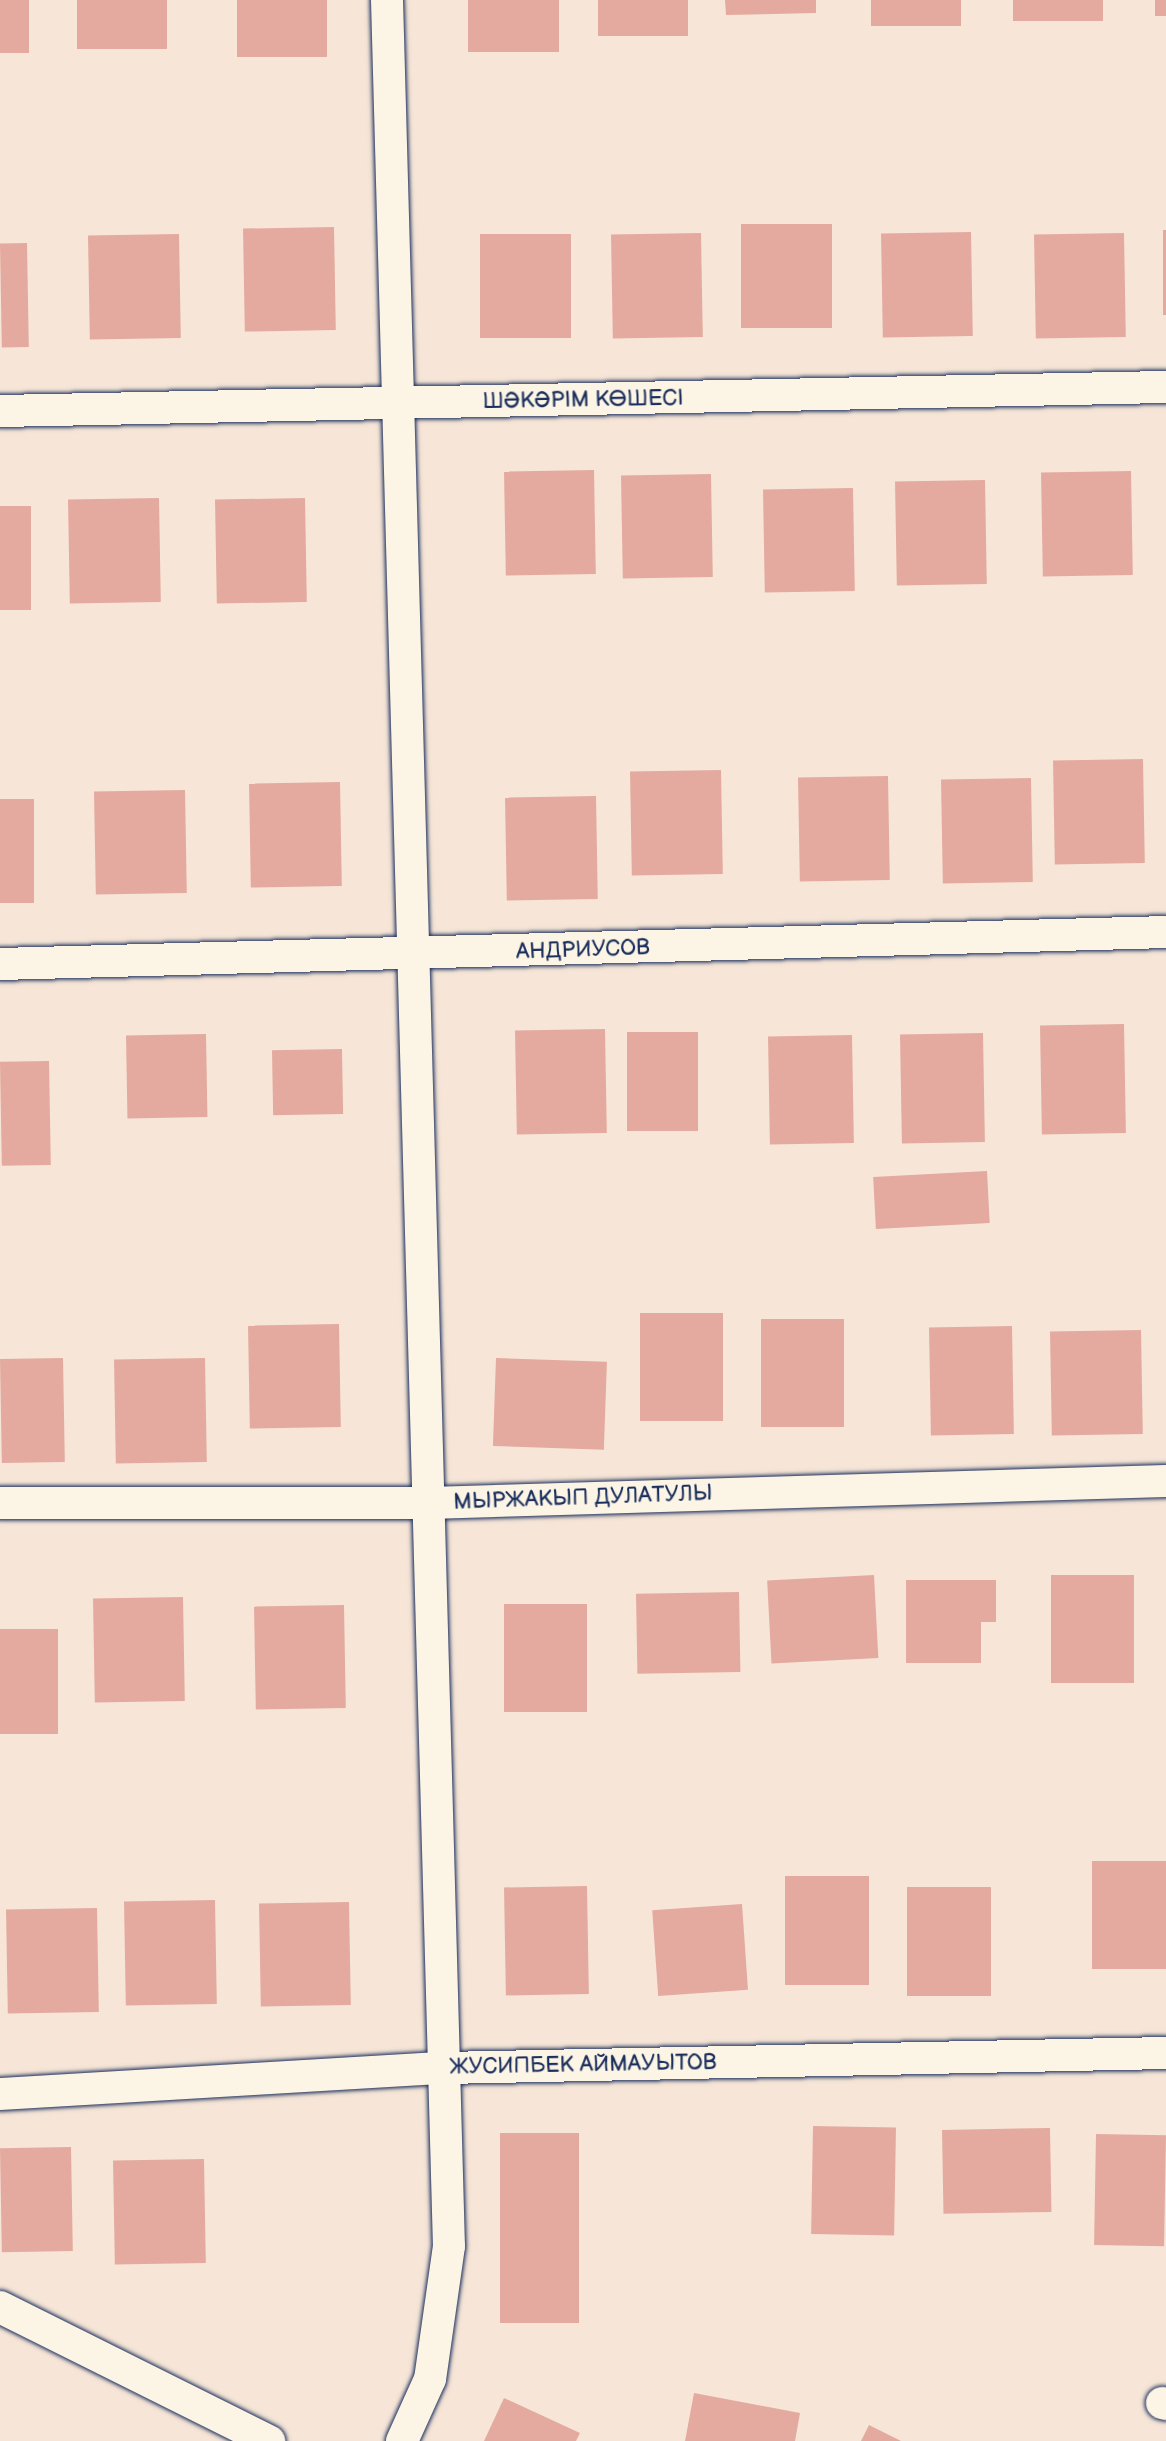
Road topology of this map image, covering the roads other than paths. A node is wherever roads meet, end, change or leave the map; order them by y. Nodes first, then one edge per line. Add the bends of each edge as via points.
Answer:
1 (387, 0) edge
2 (1166, 387) edge
3 (402, 404) junction
4 (0, 411) edge
5 (1166, 932) edge
6 (416, 956) junction
7 (0, 964) edge
8 (1166, 1481) edge
9 (0, 1503) edge
10 (429, 1503) junction
11 (1166, 2053) edge
12 (444, 2068) junction
13 (0, 2094) edge
14 (0, 2307) edge
15 (269, 2441) edge
16 (402, 2441) edge

1 - 3 street
2 - 3 street, ШӘКӘРІМ КӨШЕСІ
3 - 4 street, ШӘКӘРІМ КӨШЕСІ
3 - 6 street
5 - 6 street, АНДРИУСОВ
6 - 7 street, АНДРИУСОВ
6 - 10 street
8 - 10 street, МЫРЖАКЫП ДУЛАТУЛЫ
9 - 10 street, МЫРЖАКЫП ДУЛАТУЛЫ
10 - 12 street
11 - 12 street, ЖУСИПБЕК АЙМАУЫТОВ
12 - 13 street, ЖУСИПБЕК АЙМАУЫТОВ
12 - 16 street via 449,2246 430,2379
14 - 15 street

